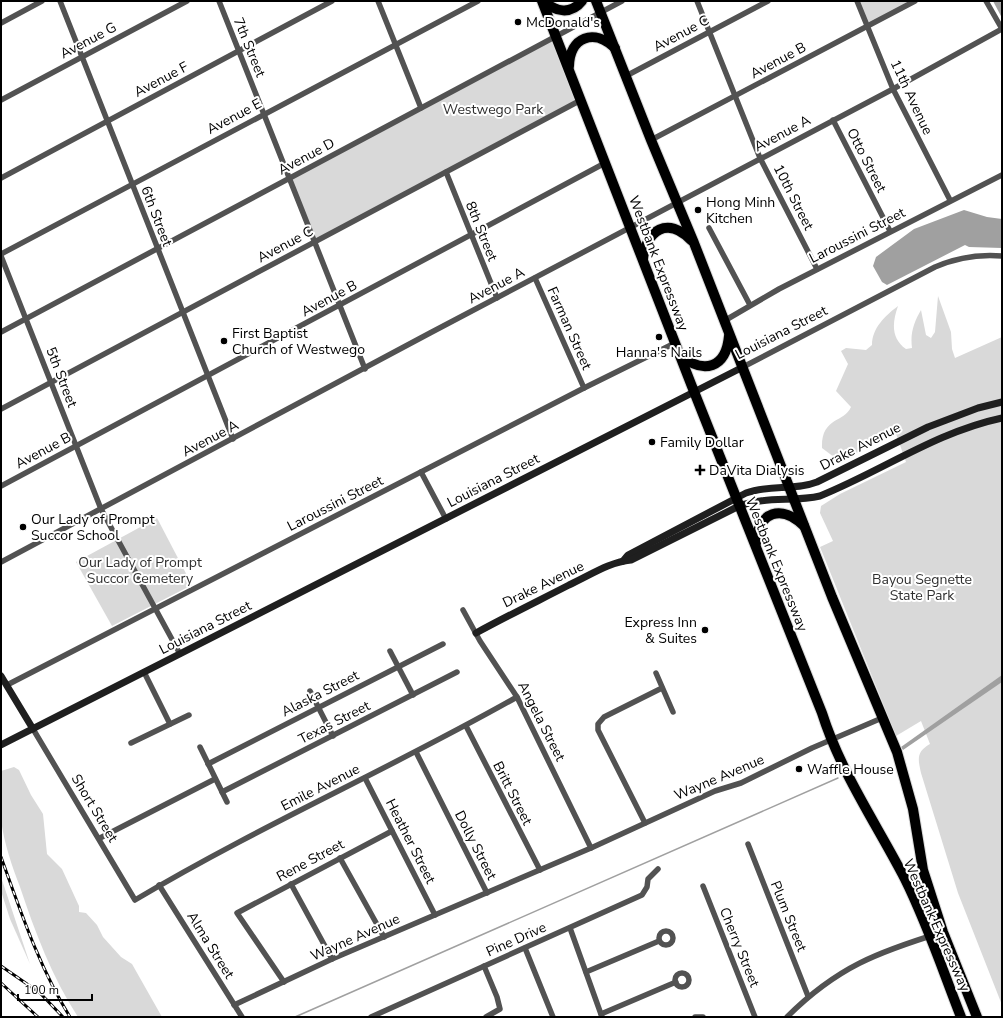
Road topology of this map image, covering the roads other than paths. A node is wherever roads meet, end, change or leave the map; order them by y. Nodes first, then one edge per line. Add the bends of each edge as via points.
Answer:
1 (42, 1) edge
2 (60, 1) edge
3 (187, 1) edge
4 (219, 1) edge
5 (332, 1) edge
6 (378, 1) edge
7 (478, 1) edge
8 (543, 1) edge
9 (582, 1) edge
10 (596, 1) edge
11 (622, 1) edge
12 (697, 1) edge
13 (768, 1) edge
14 (857, 1) edge
15 (915, 1) edge
16 (986, 1) edge
17 (601, 12) junction
18 (1, 22) edge
19 (867, 26) junction
20 (1002, 29) edge
21 (710, 32) junction
22 (557, 36) junction
23 (396, 45) junction
24 (616, 50) junction
25 (239, 51) junction
26 (82, 58) junction
27 (569, 69) junction
28 (626, 76) junction
29 (893, 89) junction
30 (735, 96) junction
31 (1, 100) edge
32 (581, 100) junction
33 (421, 108) junction
34 (264, 114) junction
35 (107, 120) junction
36 (833, 120) junction
37 (651, 140) junction
38 (760, 158) junction
39 (605, 163) junction
40 (446, 172) junction
41 (1002, 175) edge
42 (1, 178) edge
43 (289, 179) junction
44 (132, 184) junction
45 (950, 200) junction
46 (678, 203) junction
47 (630, 228) junction
48 (709, 228) dead end
49 (890, 231) junction
50 (471, 234) junction
51 (314, 242) junction
52 (694, 243) junction
53 (157, 249) junction
54 (1, 255) edge
55 (1002, 256) edge
56 (643, 261) junction
57 (817, 269) junction
58 (534, 278) junction
59 (497, 298) junction
60 (750, 305) junction
61 (340, 306) junction
62 (182, 312) junction
63 (26, 319) junction
64 (724, 321) junction
65 (1, 332) edge
66 (729, 333) junction
67 (675, 343) junction
68 (679, 353) junction
69 (742, 367) junction
70 (365, 369) junction
71 (208, 376) junction
72 (50, 382) junction
73 (584, 388) junction
74 (694, 392) junction
75 (1002, 402) edge
76 (1, 409) edge
77 (1002, 418) edge
78 (233, 439) junction
79 (76, 446) junction
80 (420, 472) junction
81 (1, 486) edge
82 (790, 487) junction
83 (795, 500) junction
84 (738, 502) junction
85 (102, 509) junction
86 (446, 519) junction
87 (806, 527) junction
88 (756, 548) junction
89 (1, 562) edge
90 (156, 609) junction
91 (463, 610) dead end
92 (476, 633) junction
93 (443, 644) dead end
94 (390, 651) dead end
95 (180, 654) junction
96 (398, 667) junction
97 (144, 672) junction
98 (457, 672) dead end
99 (656, 673) dead end
100 (1, 676) edge
101 (7, 685) junction
102 (662, 688) junction
103 (310, 691) dead end
104 (413, 695) junction
105 (517, 697) junction
106 (319, 707) junction
107 (673, 712) dead end
108 (189, 715) dead end
109 (882, 718) junction
110 (170, 724) junction
111 (466, 726) junction
112 (33, 729) junction
113 (333, 736) junction
114 (830, 740) junction
115 (131, 743) dead end
116 (1, 746) edge
117 (200, 746) dead end
118 (416, 752) junction
119 (208, 764) junction
120 (215, 778) junction
121 (365, 778) junction
122 (222, 792) junction
123 (227, 802) dead end
124 (645, 823) junction
125 (392, 831) junction
126 (100, 838) junction
127 (748, 844) dead end
128 (591, 848) junction
129 (340, 858) junction
130 (567, 858) joint
131 (658, 869) dead end
132 (540, 870) junction
133 (291, 884) junction
134 (159, 886) junction
135 (703, 886) dead end
136 (487, 893) junction
137 (135, 900) joint
138 (435, 915) junction
139 (570, 928) junction
140 (943, 932) junction
141 (930, 936) junction
142 (384, 937) junction
143 (659, 940) dead end
144 (525, 948) junction
145 (332, 960) junction
146 (484, 966) junction
147 (586, 972) junction
148 (284, 982) junction
149 (676, 982) dead end
150 (808, 996) junction
151 (234, 1005) junction
152 (385, 1010) junction
153 (602, 1015) edge
154 (242, 1017) edge
155 (371, 1017) edge
156 (389, 1017) edge
157 (486, 1017) edge
158 (553, 1017) edge
159 (695, 1017) edge
160 (703, 1017) edge
161 (755, 1017) edge
162 (787, 1017) edge
163 (961, 1017) edge
164 (976, 1017) edge

1 - 18 street
2 - 26 street, 6th Street
3 - 26 street, Avenue G
4 - 25 street, 7th Street
5 - 25 street, Avenue F
6 - 23 street
7 - 23 street, Avenue E
8 - 9 highway via 562,11 573,9
8 - 22 highway, Westbank Expressway
10 - 17 highway, Westbank Expressway
11 - 17 street, Avenue D
12 - 21 street, 10th Street
13 - 21 street, Avenue C
14 - 19 street, 11th Avenue
15 - 19 street, Avenue B
16 - 20 street
17 - 22 street, Avenue D
17 - 24 highway, Westbank Expressway
19 - 29 street, 11th Avenue
19 - 30 street, Avenue B
20 - 29 street, Avenue A
21 - 28 street, Avenue C
21 - 30 street, 10th Street
22 - 27 highway, Westbank Expressway
22 - 33 street, Avenue D
23 - 33 street
23 - 34 street, Avenue E
24 - 27 highway via 603,39 584,39 572,49
24 - 28 highway, Westbank Expressway
25 - 34 street, 7th Street
25 - 35 street, Avenue F
26 - 31 street, Avenue G
26 - 35 street, 6th Street
27 - 32 highway, Westbank Expressway
28 - 37 highway, Westbank Expressway
29 - 36 street, Avenue A
29 - 45 street, 11th Avenue
30 - 37 street, Avenue B
30 - 38 street, 10th Street
32 - 39 highway, Westbank Expressway
32 - 40 street, Avenue C
33 - 43 street, Avenue D
34 - 43 street, 7th Street
34 - 44 street, Avenue E
35 - 42 street, Avenue F
35 - 44 street, 6th Street
36 - 38 street, Avenue A
36 - 49 street, Otto Street
37 - 46 highway, Westbank Expressway
38 - 46 street, Avenue A
38 - 57 street, 10th Street
39 - 47 highway, Westbank Expressway
39 - 50 street, Avenue B
40 - 50 street, 8th Street
40 - 51 street, Avenue C
41 - 45 street, Laroussini Street
43 - 51 street, 7th Street
43 - 53 street, Avenue D
44 - 53 street, 6th Street
44 - 54 street, Avenue E
45 - 49 street, Laroussini Street
46 - 47 street, Avenue A
46 - 52 highway, Westbank Expressway
47 - 56 highway, Westbank Expressway
47 - 58 street, Avenue A
48 - 60 street
49 - 57 street, Laroussini Street
50 - 59 street, 8th Street
50 - 61 street, Avenue B
51 - 61 street, 7th Street
51 - 62 street, Avenue C
52 - 56 highway via 679,230 660,230 649,237
52 - 64 highway, Westbank Expressway
53 - 62 street, 6th Street
53 - 63 street, Avenue D
54 - 63 street, 5th Street
55 - 69 street, Louisiana Street via 969,257 941,265
56 - 67 highway, Westbank Expressway
57 - 60 street, Laroussini Street
58 - 59 street, Avenue A
58 - 73 street, Farman Street
59 - 70 street, Avenue A
60 - 64 street, Laroussini Street
61 - 70 street, 7th Street
61 - 71 street, Avenue B
62 - 71 street, 6th Street
62 - 72 street, Avenue C
63 - 65 street, Avenue D
63 - 72 street, 5th Street
64 - 66 highway, Westbank Expressway
66 - 68 highway via 726,353 713,365 694,365
66 - 69 highway, Westbank Expressway
67 - 68 highway, Westbank Expressway
67 - 73 street, Laroussini Street
68 - 74 highway, Westbank Expressway
69 - 74 main road, Louisiana Street
69 - 82 highway, Westbank Expressway
70 - 78 street, Avenue A
71 - 78 street, 6th Street
71 - 79 street, Avenue B
72 - 76 street, Avenue C
72 - 79 street, 5th Street
73 - 80 street, Laroussini Street
74 - 84 highway, Westbank Expressway
74 - 86 main road, Louisiana Street
75 - 82 main road, Drake Avenue via 928,427 817,482 807,486
77 - 83 main road, Drake Avenue via 933,440 826,494
78 - 85 street, Avenue A
79 - 81 street, Avenue B
79 - 85 street, 5th Street
80 - 86 street
80 - 90 street, Laroussini Street
82 - 83 highway, Westbank Expressway
82 - 84 main road, Drake Avenue via 765,487
83 - 84 main road, Drake Avenue
83 - 87 highway, Westbank Expressway
84 - 88 highway, Westbank Expressway
84 - 92 main road, Drake Avenue via 628,554 623,561 603,568
85 - 89 street, Avenue A
85 - 90 street, 5th Street
86 - 95 main road, Louisiana Street
87 - 88 highway via 789,515 781,513 768,516 759,524 756,531
87 - 109 highway, Westbank Expressway
88 - 114 highway, Westbank Expressway via 822,713
90 - 95 street, 5th Street
90 - 101 street, Laroussini Street
91 - 92 street, Angela Street
92 - 105 street, Angela Street
93 - 96 street, Alaska Street
94 - 96 street
95 - 97 main road, Louisiana Street
96 - 104 street
96 - 106 street, Alaska Street
97 - 110 street
97 - 112 main road, Louisiana Street
98 - 104 street, Texas Street
99 - 102 street
100 - 101 main road
101 - 112 main road
102 - 107 street
102 - 124 street via 604,717 598,724 598,730
103 - 106 street
104 - 113 street, Texas Street
105 - 111 street, Emile Avenue
105 - 128 street, Angela Street
106 - 113 street
106 - 119 street, Alaska Street
108 - 110 street
109 - 114 street, Wayne Avenue
109 - 140 highway, Westbank Expressway via 897,752 924,870
110 - 115 street
111 - 118 street, Emile Avenue
111 - 132 street, Britt Street
112 - 116 main road, Louisiana Street
112 - 126 street, Short Street
113 - 122 street, Texas Street
114 - 124 street, Wayne Avenue via 740,783 715,791
114 - 141 highway, Westbank Expressway via 846,775 905,879
117 - 119 street
118 - 121 street, Emile Avenue
118 - 136 street, Dolly Street
119 - 120 street
120 - 122 street
120 - 126 street
121 - 125 street, Heather Street
121 - 134 street, Emile Avenue via 246,838
122 - 123 street
124 - 128 street, Wayne Avenue
125 - 129 street, Rene Street
125 - 138 street, Heather Street
126 - 137 street, Short Street
127 - 150 street, Plum Street
128 - 130 street, Wayne Avenue
129 - 133 street, Rene Street
129 - 142 street
130 - 132 street, Dolly Street
131 - 139 street, Pine Drive via 648,879 642,895
132 - 136 street, Dolly Street
133 - 145 street
133 - 148 street, Rene Street via 237,913
134 - 137 street, Emile Avenue
134 - 151 street, Alma Street
135 - 161 street, Cherry Street
136 - 138 street, Wayne Avenue
138 - 142 street, Wayne Avenue
139 - 144 street, Pine Drive
139 - 147 street
140 - 141 street
140 - 164 highway, Westbank Expressway
141 - 150 street via 875,955 840,973
141 - 163 highway, Westbank Expressway
142 - 145 street, Wayne Avenue
143 - 147 street
144 - 146 street, Pine Drive
144 - 158 street
145 - 148 street, Wayne Avenue
146 - 152 street, Pine Drive
146 - 157 street via 500,1009
147 - 153 street
148 - 151 street, Wayne Avenue
149 - 153 street
150 - 162 street
151 - 154 street, Alma Street
152 - 155 street, Pine Drive
152 - 156 street
159 - 160 street

